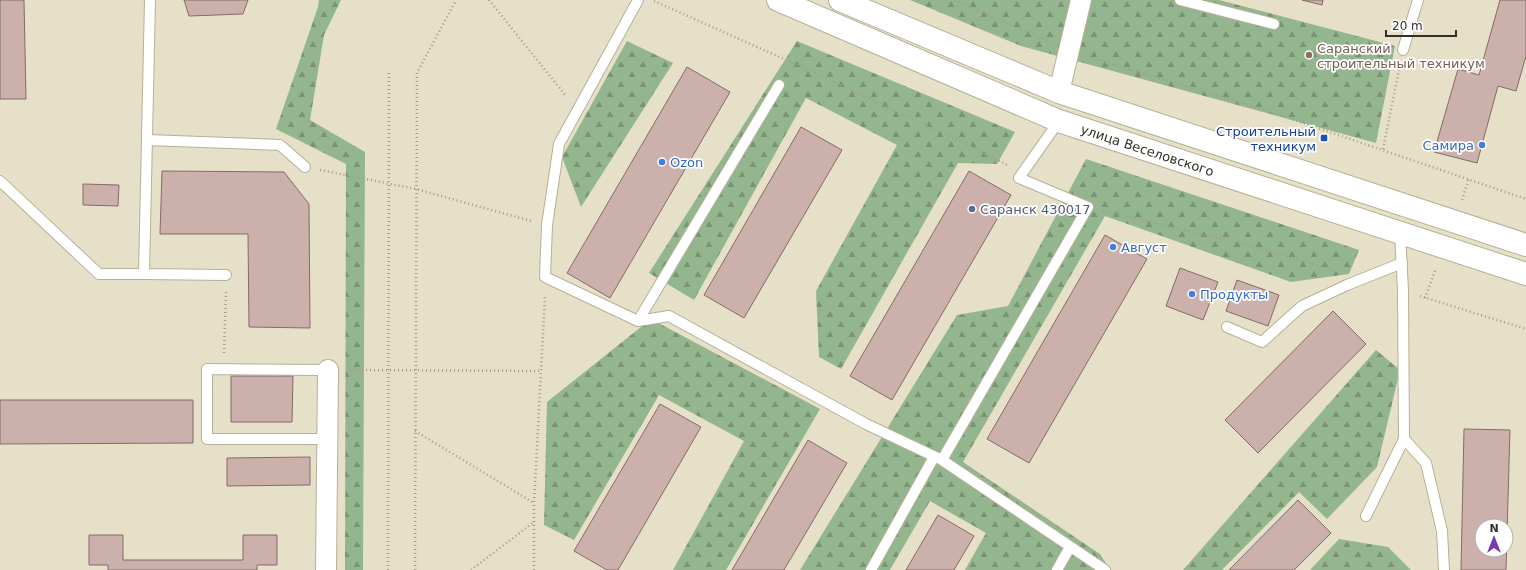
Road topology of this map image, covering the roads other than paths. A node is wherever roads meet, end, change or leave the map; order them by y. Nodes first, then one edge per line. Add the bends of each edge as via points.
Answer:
1 (150, 0) edge
2 (638, 0) edge
3 (778, 0) edge
4 (840, 0) edge
5 (1081, 0) edge
6 (1180, 0) edge
7 (1418, 0) edge
8 (1274, 24) dead end
9 (1403, 50) road end
10 (779, 86) dead end
11 (1059, 92) junction
12 (1059, 121) junction
13 (147, 140) junction
14 (305, 167) road end
15 (0, 181) edge
16 (1400, 232) junction
17 (1526, 245) edge
18 (1402, 263) junction
19 (144, 274) junction
20 (1526, 274) edge
21 (226, 276) road end
22 (638, 321) junction
23 (1227, 327) dead end
24 (336, 370) joint
25 (327, 439) junction
26 (1404, 439) junction
27 (938, 458) junction
28 (1366, 516) dead end
29 (1070, 547) junction
30 (326, 570) edge
31 (871, 570) edge
32 (1057, 570) edge
33 (1104, 570) edge
34 (1444, 570) edge

1 - 13 lane
2 - 22 lane via 559,144 547,225 545,277
3 - 12 main road, улица Веселовского
4 - 11 main road
5 - 11 street
6 - 8 lane
7 - 9 lane
10 - 22 lane
11 - 12 main road
11 - 17 main road
12 - 16 main road, улица Веселовского
12 - 27 lane via 1019,178 1088,208
13 - 14 lane via 280,145
13 - 19 lane
15 - 19 lane via 99,274
16 - 18 lane
16 - 20 main road, улица Веселовского
18 - 23 lane via 1302,306 1262,342
18 - 26 lane
19 - 21 lane
22 - 27 lane via 668,316 866,424
24 - 25 street
24 - 25 lane via 207,369 207,439
25 - 30 street
26 - 28 lane
26 - 34 lane via 1426,463 1442,531
27 - 29 lane
27 - 31 lane
29 - 32 lane
29 - 33 lane

